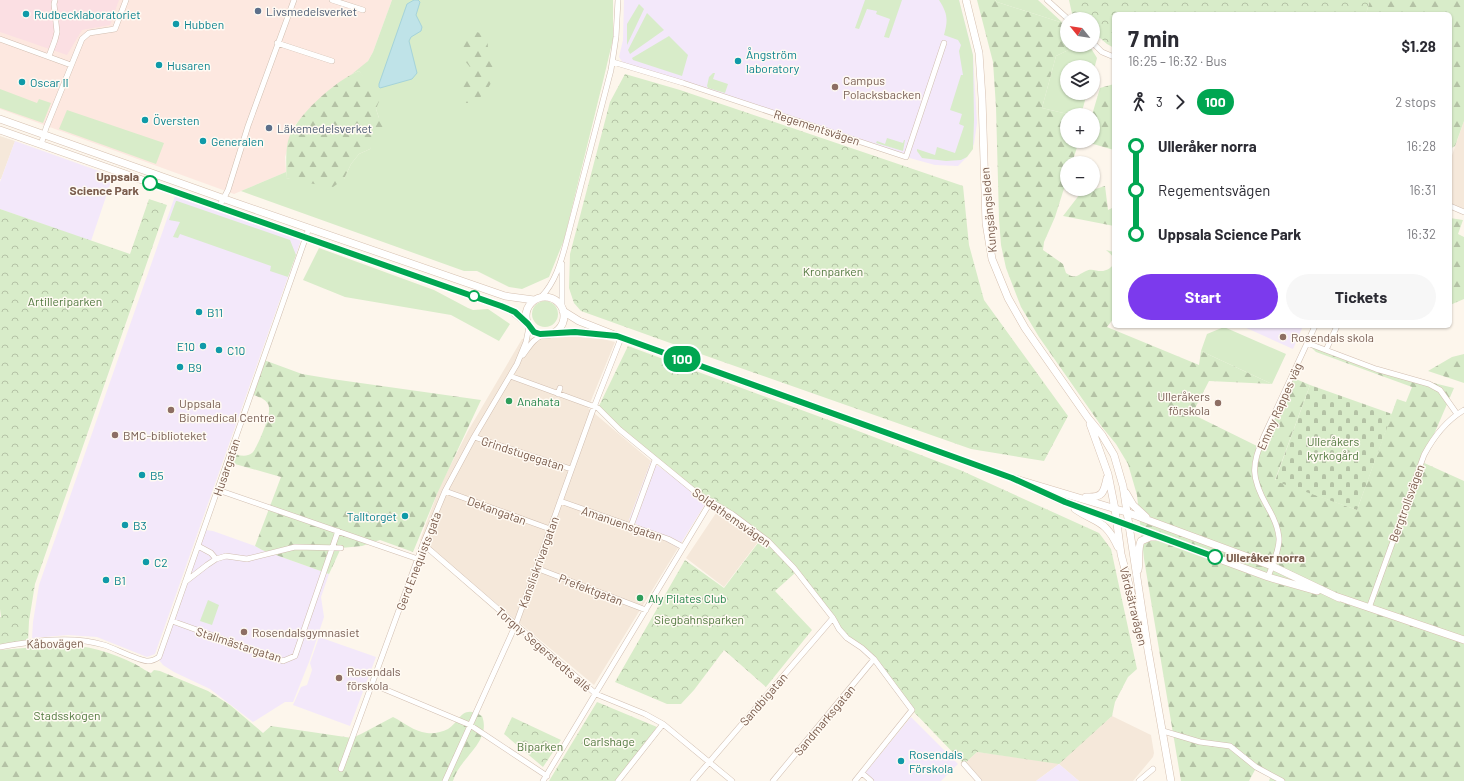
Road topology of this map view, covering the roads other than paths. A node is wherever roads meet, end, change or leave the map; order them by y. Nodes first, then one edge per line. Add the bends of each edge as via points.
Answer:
1 (55, 0) edge
2 (126, 0) edge
3 (294, 0) edge
4 (332, 0) edge
5 (618, 0) edge
6 (966, 0) edge
7 (1047, 0) edge
8 (363, 10) dead end
9 (1060, 12) edge
10 (0, 39) edge
11 (277, 43) junction
12 (944, 43) dead end
13 (1100, 50) edge
14 (49, 56) junction
15 (1112, 56) edge
16 (332, 61) dead end
17 (613, 62) junction
18 (71, 65) junction
19 (0, 120) edge
20 (0, 130) edge
21 (44, 135) junction
22 (41, 145) junction
23 (224, 199) junction
24 (219, 207) junction
25 (1452, 207) edge
26 (1464, 212) edge
27 (309, 228) junction
28 (306, 237) junction
29 (562, 261) junction
30 (538, 299) junction
31 (563, 309) junction
32 (528, 325) junction
33 (1314, 328) edge
34 (1336, 328) edge
35 (554, 333) junction
36 (543, 335) junction
37 (619, 337) junction
38 (1307, 343) junction
39 (1326, 350) junction
40 (517, 364) junction
41 (510, 376) junction
42 (560, 388) dead end
43 (558, 394) junction
44 (594, 407) junction
45 (1464, 410) edge
46 (1458, 414) junction
47 (1088, 418) junction
48 (474, 437) junction
49 (656, 460) junction
50 (571, 469) junction
51 (1108, 474) junction
52 (1123, 486) junction
53 (218, 490) junction
54 (445, 491) junction
55 (1066, 498) junction
56 (711, 501) junction
57 (560, 502) junction
58 (1115, 509) junction
59 (1126, 512) junction
60 (1117, 520) junction
61 (1152, 522) junction
62 (1128, 524) junction
63 (631, 526) junction
64 (550, 529) junction
65 (338, 531) junction
66 (1162, 537) junction
67 (422, 544) junction
68 (198, 546) junction
69 (683, 547) junction
70 (333, 548) junction
71 (341, 548) dead end
72 (1121, 554) junction
73 (216, 559) junction
74 (418, 559) junction
75 (1272, 566) junction
76 (536, 568) junction
77 (1137, 576) junction
78 (1268, 577) junction
79 (185, 583) junction
80 (1339, 598) junction
81 (1369, 608) junction
82 (646, 610) junction
83 (833, 618) junction
84 (172, 621) junction
85 (516, 624) junction
86 (1464, 640) edge
87 (0, 647) edge
88 (874, 659) junction
89 (155, 660) joint
90 (372, 684) junction
91 (1156, 692) junction
92 (596, 694) junction
93 (663, 724) junction
94 (470, 725) junction
95 (1163, 732) junction
96 (709, 762) junction
97 (964, 764) dead end
98 (341, 769) dead end
99 (1153, 769) dead end
100 (862, 773) junction
101 (547, 776) junction
102 (445, 781) edge
103 (543, 781) edge
104 (618, 781) edge
105 (694, 781) edge
106 (732, 781) edge
107 (773, 781) edge
108 (855, 781) edge
109 (871, 781) edge
110 (979, 781) edge
111 (1139, 781) edge
112 (1171, 781) edge
113 (1282, 781) edge

1 - 14 street via 57,32
2 - 18 street via 115,29 89,33 82,39
3 - 11 street
4 - 8 street
5 - 17 street
6 - 47 main road, Kungsängsleden via 979,53 986,223 992,259 1016,313
7 - 9 street
10 - 14 street
11 - 16 street
11 - 23 street
12 - 17 street, Regementsvägen via 906,157
13 - 15 street
14 - 18 street
17 - 29 street
18 - 21 street
19 - 21 main road
20 - 22 main road
21 - 22 street
21 - 23 main road
22 - 24 main road
23 - 24 street
23 - 27 main road
24 - 28 main road
25 - 26 street
27 - 28 street, Husargatan
27 - 30 main road via 505,296
28 - 32 main road via 501,306 512,311
28 - 53 street, Husargatan
29 - 30 street via 549,288
29 - 31 street
30 - 31 main road via 552,298
30 - 32 main road via 527,310
31 - 35 main road via 563,322
31 - 37 main road via 579,321
32 - 36 main road via 534,332
32 - 40 street, Gerd Enequists gata via 526,342
33 - 38 street, Emmy Rappes väg
34 - 39 street
35 - 36 main road
35 - 37 main road via 575,332
36 - 40 street, Gerd Enequists gata via 530,344
37 - 44 street, Kansliskrivargatan
37 - 55 main road
38 - 39 street
38 - 75 street, Emmy Rappes väg via 1259,447 1254,468 1257,488 1278,528 1279,540
39 - 46 street via 1376,369 1429,384 1440,390
40 - 41 street, Gerd Enequists gata
41 - 43 street, Soldathemsvägen
41 - 48 street, Gerd Enequists gata
42 - 43 street
43 - 44 street, Soldathemsvägen
44 - 49 street, Soldathemsvägen
44 - 50 street, Kansliskrivargatan
45 - 46 street, Bergtrollsvägen
46 - 81 street, Bergtrollsvägen via 1432,440 1424,455
47 - 51 main road, Kungsängsleden
47 - 52 main road, Kungsängsleden via 1114,455
48 - 50 street, Grindstugegatan
48 - 54 street, Gerd Enequists gata
49 - 56 street, Soldathemsvägen via 698,494
49 - 63 street
50 - 57 street, Kansliskrivargatan
51 - 55 main road via 1104,490 1099,496
51 - 58 main road, Kungsängsleden
52 - 59 main road, Kungsängsleden
52 - 61 main road via 1133,505
53 - 65 street
53 - 68 street, Husargatan
54 - 64 street, Dekangatan
54 - 67 street, Gerd Enequists gata
55 - 58 main road
55 - 60 main road
55 - 72 main road via 1079,512 1096,520 1111,532
56 - 69 street
56 - 83 street, Soldathemsvägen via 779,551
57 - 63 street, Amanuensgatan
57 - 64 street, Kansliskrivargatan
58 - 59 main road
58 - 60 main road, Kungsängsleden
59 - 61 main road
59 - 62 main road, Kungsängsleden
60 - 62 main road
60 - 72 main road, Vårdsätravägen
61 - 75 main road
62 - 66 main road
62 - 77 main road, Vårdsätravägen
63 - 69 street, Amanuensgatan
64 - 76 street, Kansliskrivargatan
65 - 70 street, Stallmästargatan
65 - 74 street
66 - 77 main road via 1150,537 1141,541
66 - 78 main road
67 - 74 street, Gerd Enequists gata
67 - 85 street, Torgny Segerstedts allé
68 - 73 street
68 - 79 street, Husargatan
69 - 82 street
70 - 71 street
70 - 73 street via 295,546 247,559 226,556
70 - 84 street, Stallmästargatan via 295,656 289,659 283,661
72 - 91 main road, Vårdsätravägen
73 - 79 street
74 - 90 street, Gerd Enequists gata
75 - 78 street, Emmy Rappes väg
75 - 80 main road
76 - 82 street, Prefektgatan
76 - 85 street, Kansliskrivargatan
77 - 91 main road, Vårdsätravägen
78 - 80 main road
79 - 84 street, Husargatan
80 - 81 main road
81 - 86 main road
82 - 92 street
83 - 88 street, Soldathemsvägen via 847,638
83 - 96 street, Sandbigatan
84 - 89 street, Husargatan via 161,652
85 - 92 street, Torgny Segerstedts allé
85 - 94 street, Kansliskrivargatan
87 - 89 street, Kåbovägen via 28,642 83,641 104,645 147,661
88 - 100 street, Soldathemsvägen via 912,710
88 - 107 street, Sandmarksgatan
90 - 94 street
90 - 98 street, Gerd Enequists gata
91 - 95 main road, Vårdsätravägen
92 - 93 street, Torgny Segerstedts allé
92 - 101 street
93 - 96 street, Torgny Segerstedts allé
93 - 104 street
94 - 101 street
94 - 102 street, Kansliskrivargatan
95 - 112 main road, Vårdsätravägen
95 - 113 street via 1200,742 1230,746 1256,767
96 - 105 street, Sandbigatan
96 - 106 street, Torgny Segerstedts allé
97 - 110 street
99 - 111 street
100 - 108 street
100 - 109 street
101 - 103 street

